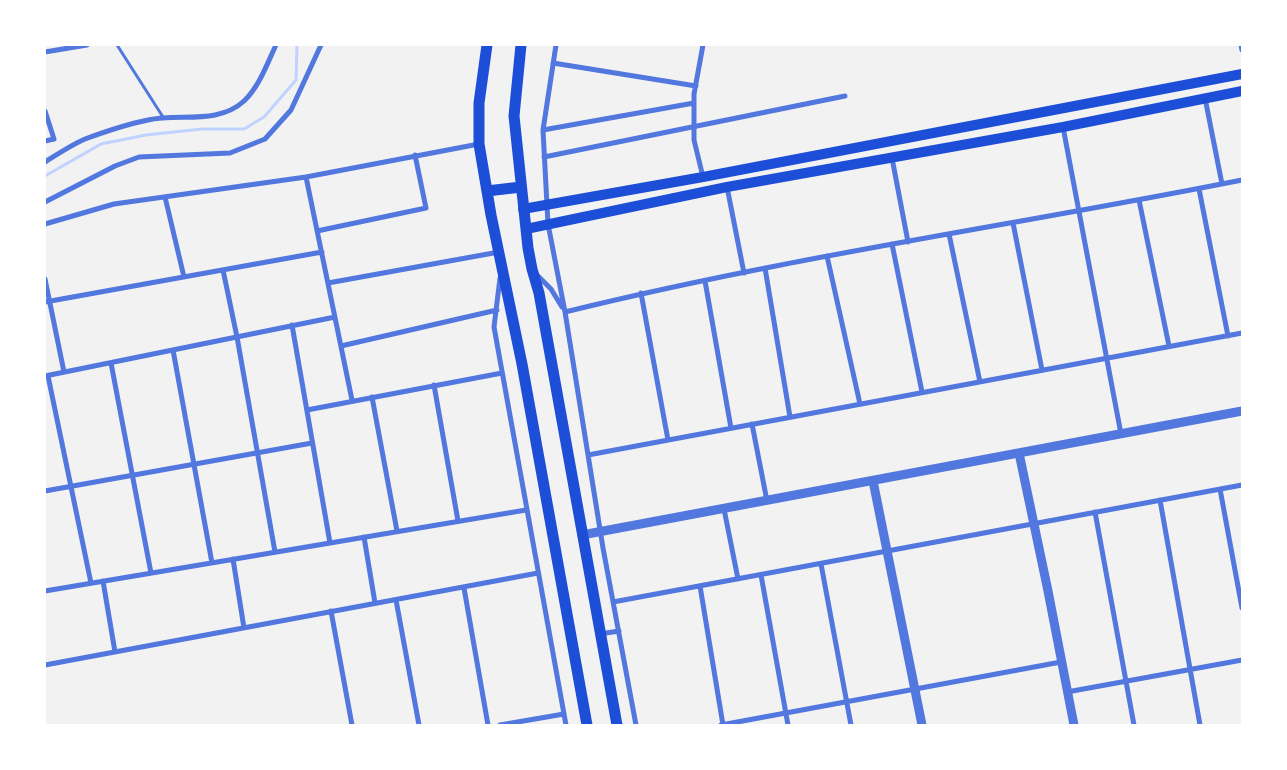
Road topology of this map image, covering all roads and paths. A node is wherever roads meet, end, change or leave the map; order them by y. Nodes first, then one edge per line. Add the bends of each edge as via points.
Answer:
1 (87, 45) edge
2 (117, 45) edge
3 (276, 45) edge
4 (321, 45) edge
5 (487, 45) edge
6 (521, 45) edge
7 (556, 45) edge
8 (703, 45) edge
9 (1241, 45) edge
10 (1242, 50) edge
11 (45, 52) edge
12 (553, 64) junction
13 (1239, 74) edge
14 (1216, 78) junction
15 (696, 86) junction
16 (1240, 91) edge
17 (1221, 95) junction
18 (845, 96) dead end
19 (1205, 98) junction
20 (694, 103) junction
21 (45, 111) edge
22 (163, 117) junction
23 (1063, 127) junction
24 (694, 128) junction
25 (544, 130) junction
26 (45, 141) edge
27 (479, 144) junction
28 (415, 155) junction
29 (544, 157) junction
30 (892, 158) junction
31 (45, 162) edge
32 (306, 177) junction
33 (703, 177) junction
34 (1242, 180) edge
35 (1222, 184) junction
36 (727, 187) junction
37 (521, 188) junction
38 (1199, 188) junction
39 (487, 191) junction
40 (165, 197) junction
41 (1139, 200) junction
42 (45, 202) edge
43 (546, 204) junction
44 (523, 208) junction
45 (1078, 211) junction
46 (1013, 223) junction
47 (45, 224) edge
48 (548, 224) junction
49 (526, 229) junction
50 (317, 231) junction
51 (950, 234) junction
52 (908, 242) junction
53 (892, 244) junction
54 (322, 252) junction
55 (499, 252) junction
56 (828, 256) junction
57 (501, 265) junction
58 (765, 268) junction
59 (532, 269) junction
60 (223, 270) junction
61 (744, 273) junction
62 (184, 277) junction
63 (45, 279) edge
64 (705, 281) junction
65 (328, 283) junction
66 (641, 293) junction
67 (47, 301) edge
68 (497, 310) junction
69 (565, 312) junction
70 (335, 317) junction
71 (292, 326) junction
72 (1242, 333) edge
73 (1228, 336) junction
74 (237, 337) junction
75 (341, 346) junction
76 (1169, 346) junction
77 (173, 350) junction
78 (1106, 358) junction
79 (111, 363) junction
80 (1042, 370) junction
81 (64, 372) junction
82 (502, 373) junction
83 (46, 376) edge
84 (980, 382) junction
85 (434, 385) junction
86 (922, 392) junction
87 (372, 397) junction
88 (352, 400) junction
89 (860, 404) junction
90 (307, 410) junction
91 (1242, 411) edge
92 (790, 417) junction
93 (752, 424) junction
94 (731, 428) junction
95 (1121, 434) junction
96 (668, 440) junction
97 (312, 443) junction
98 (258, 453) junction
99 (1019, 454) junction
100 (588, 455) junction
101 (194, 464) junction
102 (132, 475) junction
103 (873, 481) junction
104 (1242, 485) edge
105 (71, 486) junction
106 (1220, 490) junction
107 (45, 491) edge
108 (1160, 500) junction
109 (766, 501) junction
110 (724, 509) junction
111 (526, 510) junction
112 (1095, 512) junction
113 (458, 521) junction
114 (1033, 522) junction
115 (397, 531) junction
116 (601, 532) junction
117 (582, 535) junction
118 (364, 537) junction
119 (330, 543) junction
120 (275, 552) junction
121 (887, 552) junction
122 (233, 559) junction
123 (212, 563) junction
124 (821, 564) junction
125 (151, 573) junction
126 (538, 574) junction
127 (761, 575) junction
128 (738, 579) junction
129 (104, 581) junction
130 (91, 583) junction
131 (700, 586) junction
132 (464, 588) junction
133 (45, 591) edge
134 (396, 600) junction
135 (613, 602) junction
136 (376, 603) junction
137 (1242, 608) edge
138 (331, 612) junction
139 (244, 628) junction
140 (619, 631) junction
141 (600, 634) junction
142 (115, 652) junction
143 (1242, 660) edge
144 (1061, 662) junction
145 (45, 665) edge
146 (1191, 669) junction
147 (1126, 681) junction
148 (915, 689) junction
149 (1067, 692) junction
150 (847, 702) junction
151 (786, 713) junction
152 (564, 714) junction
153 (352, 725) edge
154 (419, 725) edge
155 (488, 725) edge
156 (500, 725) edge
157 (566, 725) edge
158 (586, 725) edge
159 (617, 725) edge
160 (636, 725) edge
161 (722, 725) edge
162 (788, 725) edge
163 (851, 725) edge
164 (922, 725) edge
165 (1074, 725) edge
166 (1134, 725) edge
167 (1200, 725) edge

1 - 11 street
2 - 22 lane
3 - 22 street via 254,90 243,102 220,114
4 - 42 street via 291,110 265,139 230,153 139,157 114,166
5 - 27 main road via 478,103
6 - 37 main road via 514,116
7 - 12 street
8 - 15 street
9 - 10 street
12 - 15 street
12 - 25 street
13 - 14 main road
13 - 16 main road via 1231,84
14 - 17 main road via 1225,84
14 - 33 main road
15 - 20 street
16 - 17 main road
17 - 19 main road
18 - 24 street
19 - 23 main road
19 - 35 street
20 - 24 street
20 - 25 street
21 - 26 street via 54,139
22 - 31 street via 85,140
23 - 30 main road
23 - 45 street
24 - 29 street
24 - 33 street
25 - 29 street
27 - 28 street
27 - 39 main road
28 - 32 street
28 - 50 street via 426,208
29 - 43 street
30 - 36 main road
30 - 52 street
32 - 40 street
32 - 50 street
33 - 43 main road
34 - 35 street
35 - 38 street
36 - 48 main road
36 - 61 street
37 - 39 main road
37 - 44 main road
38 - 41 street
38 - 73 street
39 - 55 main road
40 - 47 street via 114,204
40 - 62 street
41 - 45 street
41 - 76 street
43 - 44 main road
43 - 48 street
44 - 49 main road
45 - 46 street
45 - 78 street
46 - 51 street
46 - 80 street
48 - 49 main road
48 - 69 street
49 - 59 main road
50 - 54 street
51 - 52 street
51 - 84 street
52 - 53 street
53 - 56 street
53 - 86 street
54 - 60 street
54 - 65 street
55 - 57 main road
55 - 65 street
56 - 58 street
56 - 89 street
57 - 68 street
57 - 158 main road via 522,364
58 - 61 street
58 - 92 street
59 - 69 street via 551,289
59 - 117 main road
60 - 62 street
60 - 74 street
61 - 64 street
62 - 67 street
63 - 67 street
64 - 66 street
64 - 94 street
65 - 70 street
66 - 69 street
66 - 96 street
67 - 81 street
68 - 75 street
68 - 82 street via 494,328
69 - 100 street
70 - 71 street
70 - 75 street
71 - 74 street
71 - 90 street
72 - 73 street
73 - 76 street
74 - 77 street
74 - 98 street
75 - 88 street
76 - 78 street
77 - 79 street
77 - 101 street
78 - 80 street
78 - 95 street
79 - 81 street
79 - 102 street
80 - 84 street
81 - 83 street
82 - 85 street
82 - 111 street
83 - 105 street
84 - 86 street
85 - 87 street
85 - 113 street
86 - 89 street
87 - 88 street
87 - 115 street
88 - 90 street
89 - 92 street
90 - 97 street
91 - 95 street
92 - 93 street
93 - 94 street
93 - 109 street
94 - 96 street
95 - 99 street
96 - 100 street
97 - 98 street
97 - 119 street
98 - 101 street
98 - 120 street
99 - 103 street
99 - 114 street
100 - 116 street
101 - 102 street
101 - 123 street
102 - 105 street
102 - 125 street
103 - 109 street
103 - 121 street
104 - 106 street
105 - 107 street
105 - 130 street
106 - 108 street
106 - 137 street
108 - 112 street
108 - 146 street
109 - 110 street
110 - 116 street
110 - 128 street
111 - 113 street
111 - 126 street
112 - 114 street
112 - 147 street
113 - 115 street
114 - 121 street
114 - 144 street
115 - 118 street
116 - 117 street
116 - 135 street
117 - 141 main road
118 - 119 street
118 - 136 street
119 - 120 street
120 - 122 street
121 - 124 street
121 - 148 street
122 - 123 street
122 - 139 street
123 - 125 street
124 - 127 street
124 - 150 street
125 - 129 street
126 - 132 street
126 - 152 street
127 - 128 street
127 - 151 street
128 - 131 street
129 - 130 street
129 - 142 street
130 - 133 street
131 - 135 street
131 - 161 street
132 - 134 street
132 - 155 street
134 - 136 street
134 - 154 street
135 - 140 street
136 - 138 street
138 - 139 street
138 - 153 street
139 - 142 street
140 - 141 street
140 - 160 street
141 - 159 main road
142 - 145 street
143 - 146 street
144 - 148 street
144 - 149 street
146 - 147 street
146 - 167 street
147 - 149 street
147 - 166 street
148 - 150 street
148 - 164 street
149 - 165 street
150 - 151 street
150 - 163 street
151 - 161 street
151 - 162 street
152 - 156 street
152 - 157 street

